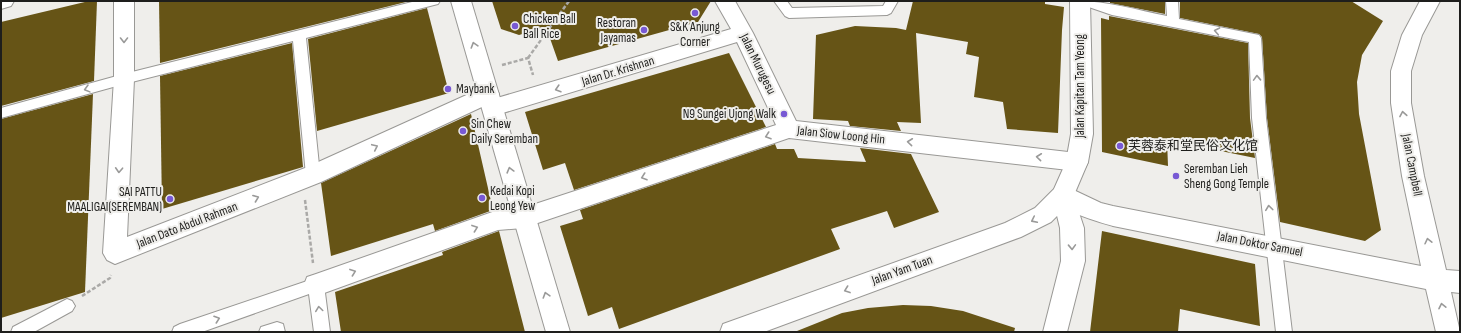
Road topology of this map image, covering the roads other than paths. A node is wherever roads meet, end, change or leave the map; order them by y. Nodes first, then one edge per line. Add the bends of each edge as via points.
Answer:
1 (4, 1) edge
2 (124, 1) edge
3 (434, 1) edge
4 (461, 1) edge
5 (725, 1) edge
6 (780, 1) edge
7 (892, 1) edge
8 (1080, 1) edge
9 (1084, 1) edge
10 (1172, 1) edge
11 (1430, 1) edge
12 (1, 2) edge
13 (1173, 22) junction
14 (743, 33) junction
15 (299, 34) junction
16 (124, 79) junction
17 (491, 101) junction
18 (1, 113) edge
19 (789, 129) junction
20 (1078, 162) junction
21 (308, 178) junction
22 (1063, 195) junction
23 (523, 218) junction
24 (1274, 247) junction
25 (1436, 280) junction
26 (1460, 282) edge
27 (316, 285) junction
28 (67, 306) road end
29 (19, 332) edge
30 (180, 332) edge
31 (267, 332) edge
32 (277, 332) edge
33 (322, 332) edge
34 (558, 332) edge
35 (732, 332) edge
36 (1055, 332) edge
37 (1284, 332) edge
38 (1448, 332) edge

1 - 12 main road
2 -> 16 main road, Jalan Dato Abdul Rahman
3 - 15 lane
17 -> 4 main road
5 - 14 main road, Jalan Murugesu
6 - 7 lane via 789,13 887,10
8 - 20 main road, Jalan Kapitan Tam Yeong via 1082,134
9 - 13 lane via 1112,10
10 - 13 lane
25 -> 11 main road, Jalan Campbell via 1413,176 1401,95 1401,71 1412,35
24 -> 13 lane via 1259,118 1255,38
14 -> 17 main road, Jalan Dr. Krishnan via 539,95
14 - 19 main road, Jalan Murugesu
15 - 16 lane
15 - 21 lane
16 -> 18 lane
16 -> 21 main road, Jalan Dato Abdul Rahman via 115,253
21 -> 17 main road, Jalan Dato Abdul Rahman
23 -> 17 main road
20 -> 19 main road, Jalan Siow Loong Hin
19 -> 23 main road, Jalan Siow Loong Hin
20 - 22 main road, Jalan Kapitan Tam Yeong
22 - 24 main road, Jalan Doktor Samuel via 1113,216
22 -> 35 main road, Jalan Yam Tuan via 1043,215 1013,230
22 -> 36 main road via 1072,228 1073,261
27 -> 23 main road, Jalan Siow Loong Hin via 498,220
34 -> 23 main road
24 - 25 main road, Jalan Doktor Samuel
24 - 37 lane
25 - 26 main road, Jalan Doktor Samuel
38 -> 25 main road, Jalan Campbell
30 -> 27 lane
33 -> 27 lane
28 - 29 lane
31 - 32 lane via 277,329

